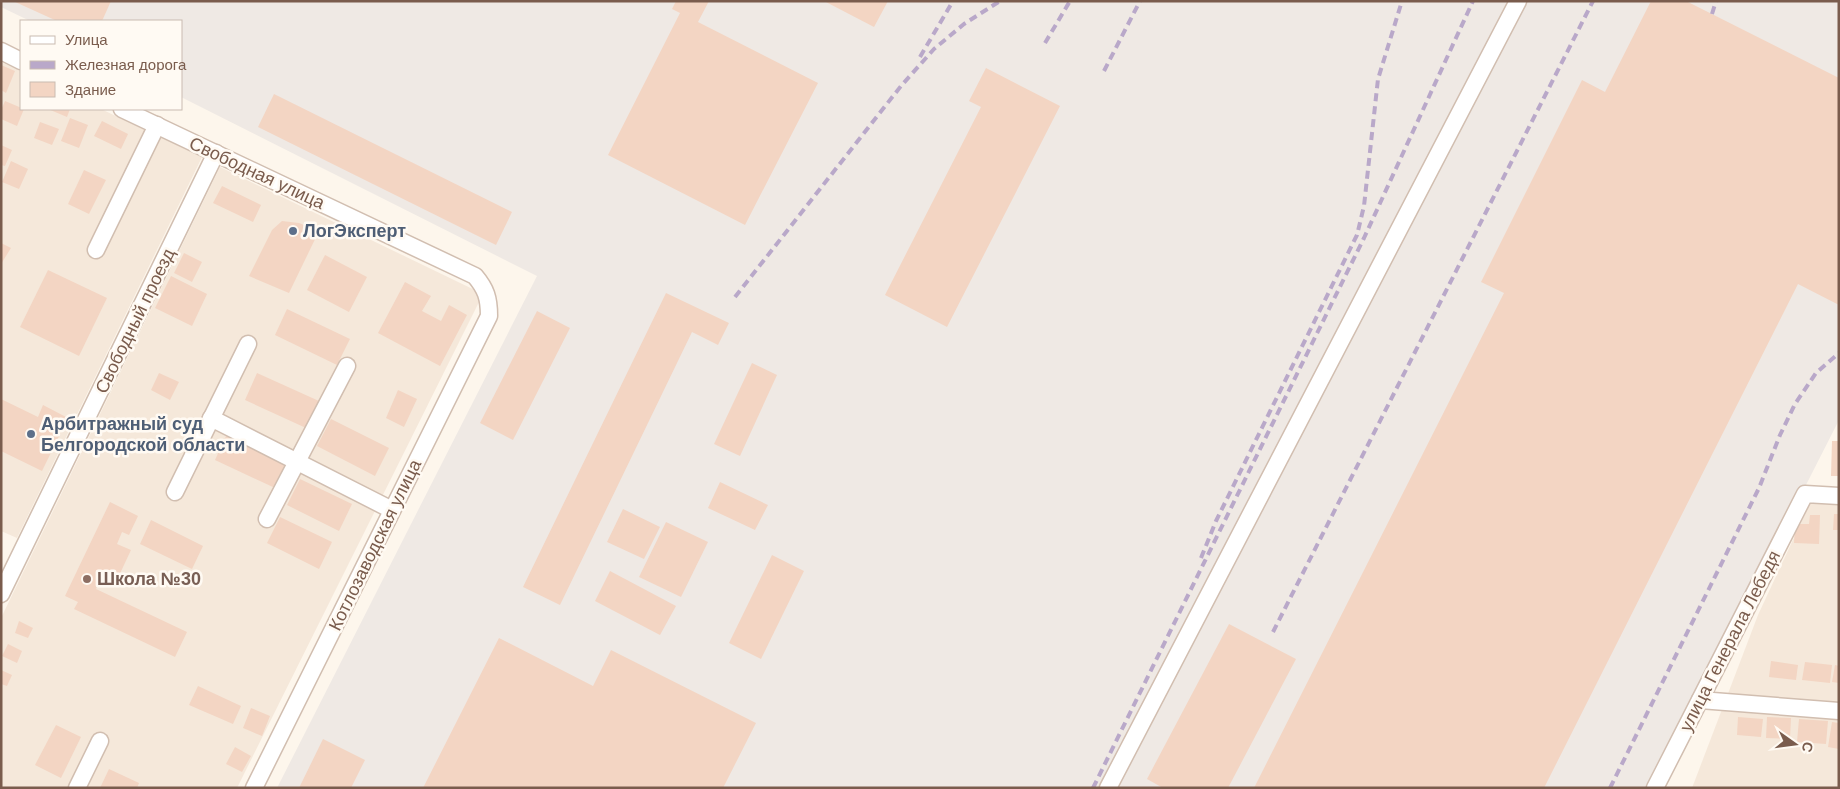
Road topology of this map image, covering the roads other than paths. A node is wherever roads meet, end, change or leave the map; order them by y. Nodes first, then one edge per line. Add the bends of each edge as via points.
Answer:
1 (1518, 1) edge
2 (1, 51) edge
3 (20, 60) edge
4 (124, 110) edge
5 (157, 125) junction
6 (216, 153) junction
7 (96, 250) dead end
8 (489, 300) joint
9 (248, 344) dead end
10 (347, 366) dead end
11 (211, 418) junction
12 (297, 462) junction
13 (174, 492) dead end
14 (1839, 496) edge
15 (392, 510) junction
16 (267, 519) dead end
17 (8, 567) edge
18 (1, 594) edge
19 (1700, 700) junction
20 (1839, 711) edge
21 (100, 741) dead end
22 (77, 788) edge
23 (254, 788) edge
24 (1108, 788) edge
25 (1655, 788) edge

1 - 24 street
2 - 3 street
4 - 5 street, Свободная улица
5 - 6 street, Свободная улица
5 - 7 street
6 - 8 street, Свободная улица via 475,276 485,288
6 - 17 street, Свободный проезд
8 - 15 street, Котлозаводская улица via 489,316
9 - 11 street
10 - 12 street
11 - 12 street
11 - 13 street
12 - 15 street
12 - 16 street
14 - 19 street, улица Генерала Лебедя via 1805,494
15 - 23 street, Котлозаводская улица
17 - 18 street, Свободный проезд
19 - 20 street
19 - 25 street, улица Генерала Лебедя
21 - 22 street

